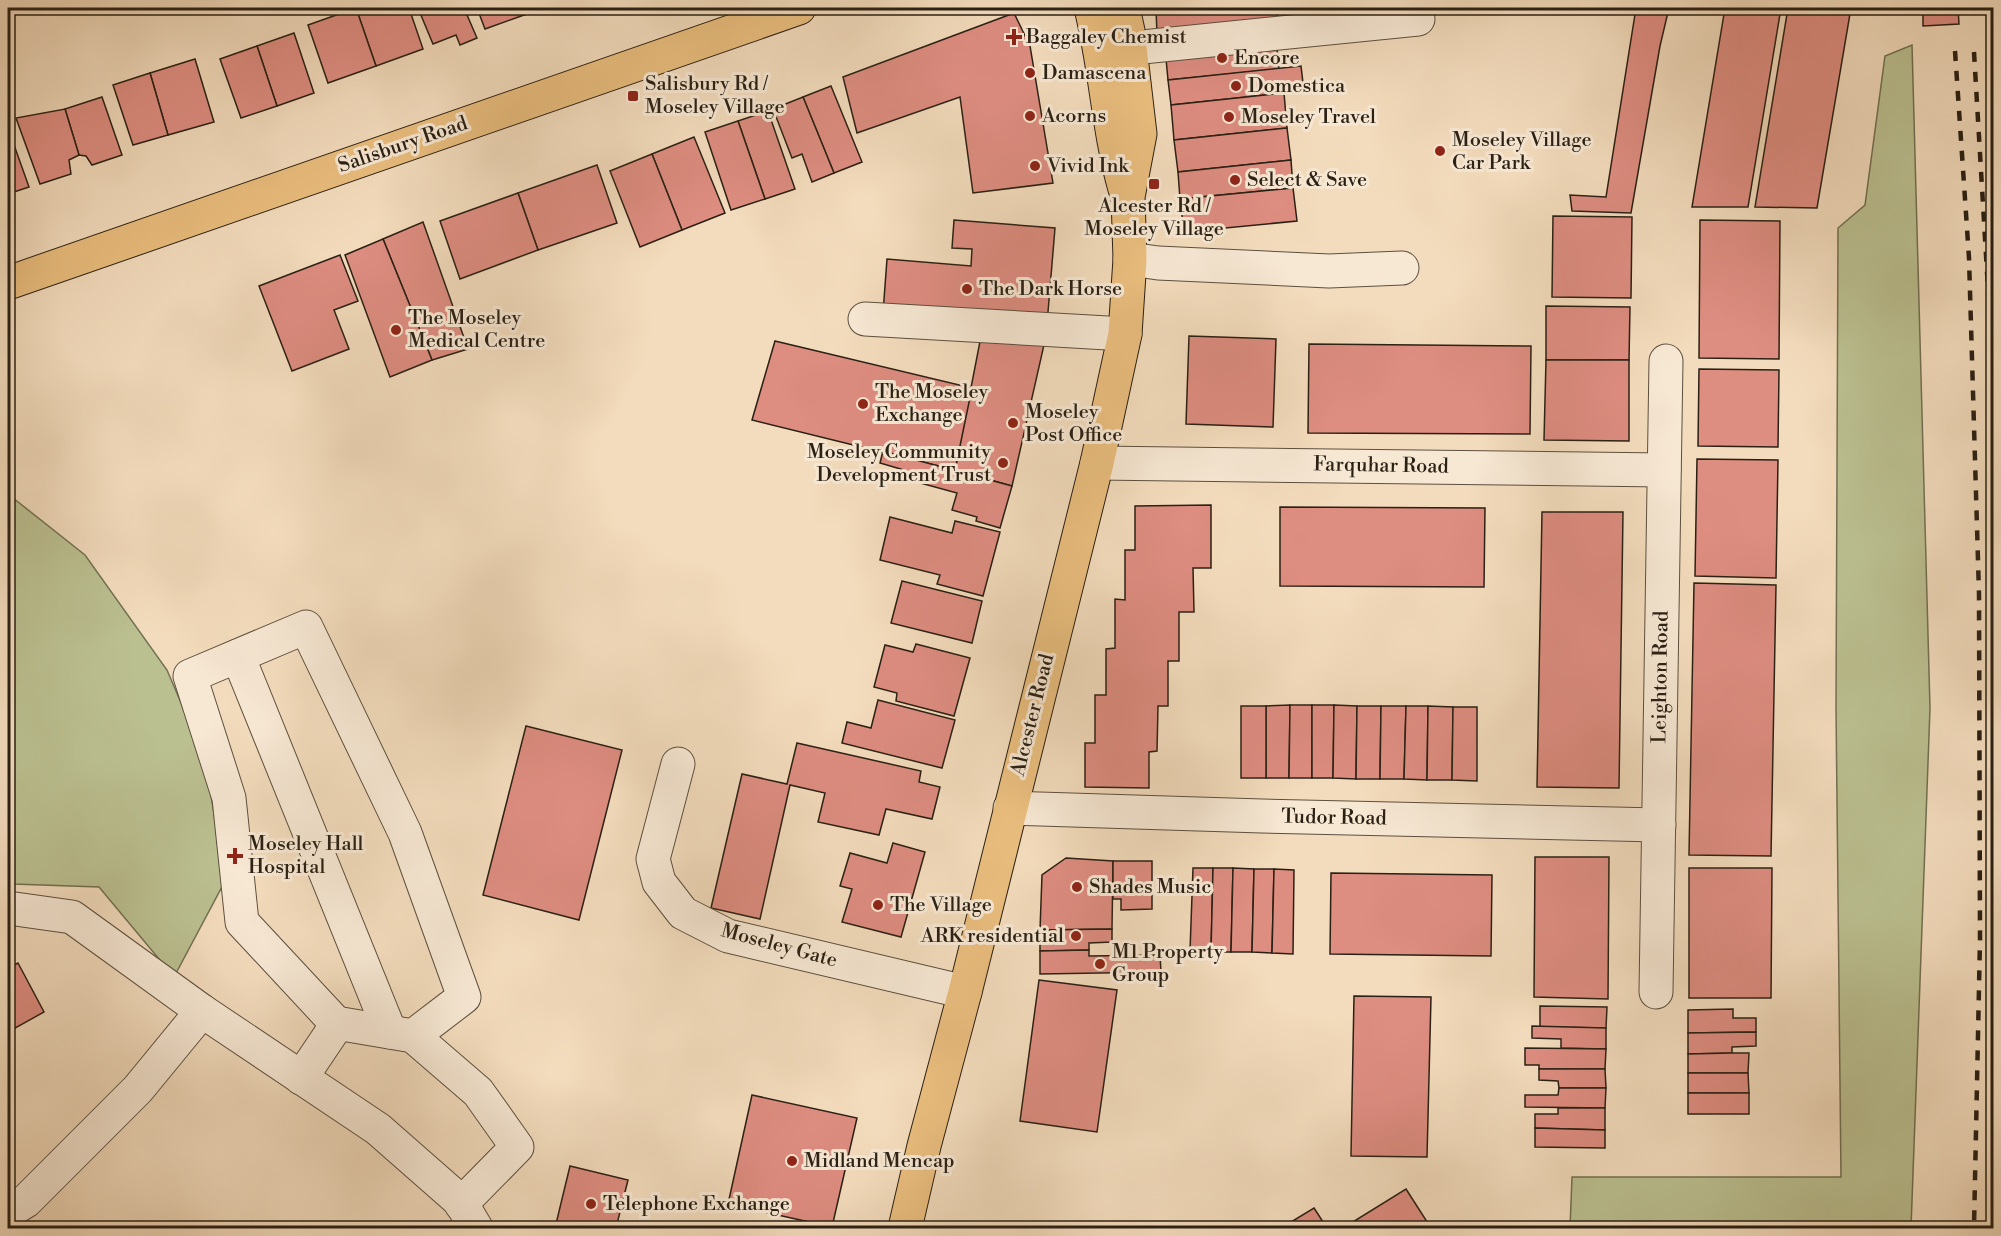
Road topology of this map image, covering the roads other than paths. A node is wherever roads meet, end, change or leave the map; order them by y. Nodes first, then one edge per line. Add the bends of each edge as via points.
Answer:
1 (799, 8) edge
2 (1091, 8) edge
3 (1122, 8) edge
4 (1418, 19) dead end
5 (1116, 50) junction
6 (1130, 259) junction
7 (1402, 268) dead end
8 (8, 284) edge
9 (865, 319) dead end
10 (1125, 334) junction
11 (1666, 361) dead end
12 (1097, 463) junction
13 (1664, 470) junction
14 (238, 656) junction
15 (678, 764) dead end
16 (1010, 808) junction
17 (1659, 825) junction
18 (8, 908) edge
19 (965, 992) junction
20 (1656, 992) dead end
21 (202, 1011) junction
22 (338, 1023) junction
23 (402, 1034) junction
24 (302, 1078) junction
25 (8, 1212) edge
26 (469, 1216) edge
27 (905, 1228) edge

1 - 8 main road, Salisbury Road
2 - 5 main road, Alcester Road
3 - 5 main road, Alcester Road
4 - 5 street
5 - 6 main road, Alcester Road via 1116,158 1128,197
6 - 7 street via 1329,271
6 - 10 main road, Alcester Road
9 - 10 street
10 - 12 main road, Alcester Road
11 - 13 street, Leighton Road
12 - 13 street, Farquhar Road
12 - 16 main road, Alcester Road
13 - 17 street, Leighton Road
14 - 22 street via 190,676 229,798 242,922
14 - 23 street
14 - 23 street via 306,627 405,833 464,997
15 - 19 street, Moseley Gate via 653,859 658,882 683,913 728,936
16 - 17 street, Tudor Road
16 - 19 main road, Alcester Road
17 - 20 street, Leighton Road
18 - 21 street via 72,917
19 - 27 main road, Alcester Road
21 - 24 street
21 - 25 street via 138,1089 26,1201
22 - 23 street
22 - 24 street
23 - 26 street via 478,1092 517,1147
24 - 26 street via 378,1129

